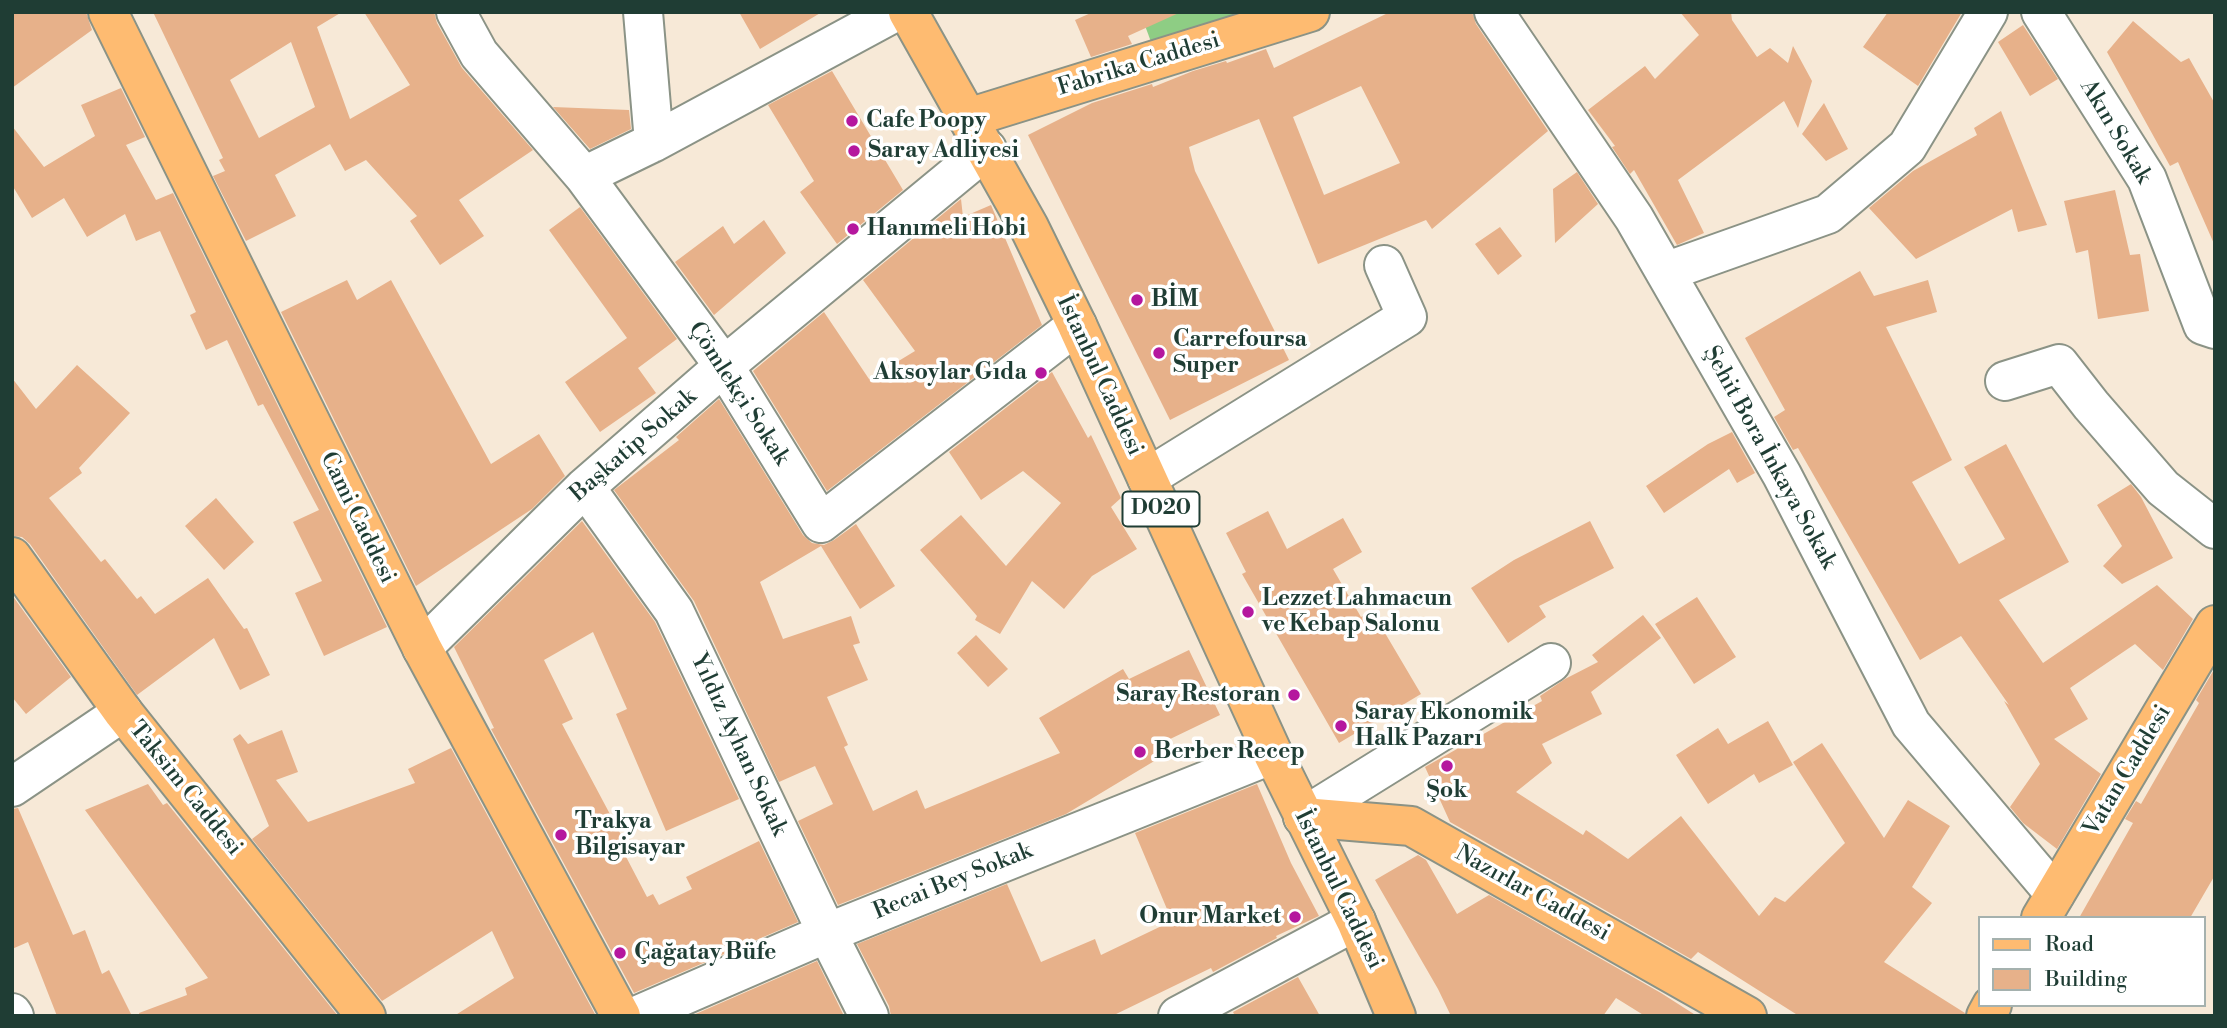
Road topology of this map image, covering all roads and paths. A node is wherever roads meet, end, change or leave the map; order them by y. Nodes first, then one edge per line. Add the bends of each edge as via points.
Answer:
1 (108, 12) edge
2 (456, 12) edge
3 (643, 12) edge
4 (1310, 12) edge
5 (1494, 12) edge
6 (1988, 12) edge
7 (2041, 12) edge
8 (907, 13) edge
9 (977, 133) junction
10 (654, 142) junction
11 (584, 176) junction
12 (1384, 265) dead end
13 (1665, 272) junction
14 (1077, 325) junction
15 (2215, 329) edge
16 (724, 366) junction
17 (2005, 381) dead end
18 (1147, 478) junction
19 (585, 487) junction
20 (2215, 529) edge
21 (12, 557) edge
22 (2215, 625) edge
23 (422, 648) junction
24 (1551, 663) dead end
25 (124, 712) junction
26 (1273, 754) junction
27 (12, 787) edge
28 (1303, 817) junction
29 (2048, 906) edge
30 (1356, 921) junction
31 (827, 933) junction
32 (366, 1016) edge
33 (621, 1016) edge
34 (636, 1016) edge
35 (869, 1016) edge
36 (1178, 1016) edge
37 (1396, 1016) edge
38 (1747, 1016) edge

1 - 23 main road, Cami Caddesi
2 - 11 street, Çömlekçi Sokak via 479,54
3 - 10 street
4 - 9 main road, Fabrika Caddesi
5 - 13 street, Şehit Bora İnkaya Sokak via 1634,218
6 - 13 street via 1907,147 1828,214
7 - 15 street, Akın Sokak via 2147,179 2203,325
8 - 9 main road, İstanbul Caddesi / D020
8 - 10 street
9 - 14 main road, İstanbul Caddesi / D020
9 - 16 street, Başkatip Sokak
10 - 11 street
11 - 16 street, Çömlekçi Sokak
12 - 18 street via 1408,317
13 - 29 street, Şehit Bora İnkaya Sokak via 1782,475 1911,724
14 - 16 street, Çömlekçi Sokak via 821,523
14 - 18 main road, İstanbul Caddesi / D020
16 - 19 street, Başkatip Sokak
17 - 20 street via 2059,364 2163,488
18 - 26 main road, İstanbul Caddesi / D020
19 - 23 street, Başkatip Sokak
19 - 31 street, Yıldız Ayhan Sokak via 674,611
21 - 25 main road, Taksim Caddesi
22 - 29 main road, Vatan Caddesi
23 - 33 main road, Cami Caddesi
24 - 28 street
25 - 27 street
25 - 32 main road, Taksim Caddesi
26 - 28 main road, İstanbul Caddesi / D020
26 - 31 street, Recai Bey Sokak
28 - 30 main road, İstanbul Caddesi / D020
28 - 38 main road, Nazırlar Caddesi via 1411,826
30 - 36 street
30 - 37 main road, İstanbul Caddesi / D020
31 - 34 street, Recai Bey Sokak
31 - 35 street, Yıldız Ayhan Sokak

